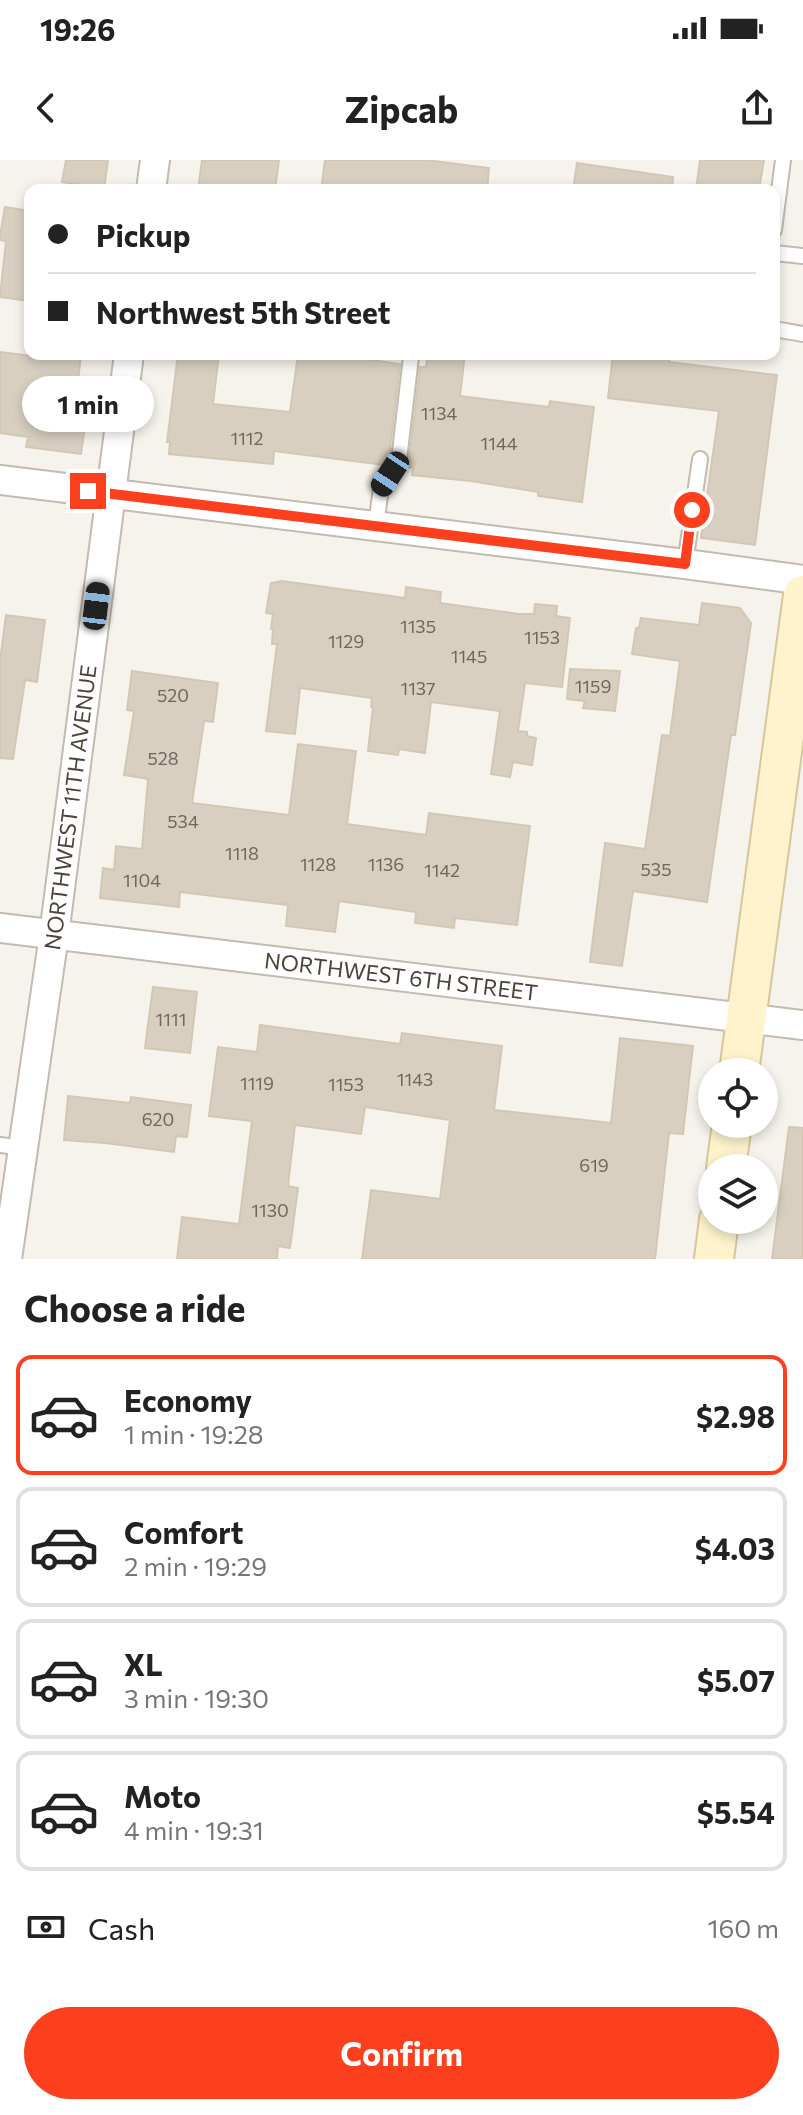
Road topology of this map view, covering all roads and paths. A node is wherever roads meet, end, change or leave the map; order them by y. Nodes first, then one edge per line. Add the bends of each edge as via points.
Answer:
1 (155, 160) edge
2 (783, 160) edge
3 (152, 184) edge
4 (780, 184) edge
5 (780, 254) edge
6 (803, 256) edge
7 (780, 330) edge
8 (803, 334) edge
9 (128, 360) edge
10 (411, 360) edge
11 (700, 459) dead end
12 (0, 480) edge
13 (111, 494) junction
14 (376, 526) junction
15 (685, 564) junction
16 (803, 580) edge
17 (803, 595) edge
18 (0, 928) edge
19 (54, 935) junction
20 (746, 1018) junction
21 (803, 1025) edge
22 (741, 1058) edge
23 (12, 1146) edge
24 (717, 1234) edge
25 (7, 1259) edge
26 (714, 1259) edge

1 - 3 street
2 - 4 lane
5 - 6 lane
7 - 8 lane
9 - 13 street, NORTHWEST 11TH AVENUE
10 - 14 lane via 399,460 381,488
11 - 15 lane
12 - 13 street
13 - 14 street
13 - 19 street, NORTHWEST 11TH AVENUE
14 - 15 street
15 - 16 street
17 - 20 main road
18 - 19 street, NORTHWEST 6TH STREET
19 - 20 street, NORTHWEST 6TH STREET
19 - 23 street, NORTHWEST 11TH AVENUE
20 - 21 street, NORTHWEST 6TH STREET
20 - 22 main road
23 - 25 street, NORTHWEST 11TH AVENUE
24 - 26 main road

